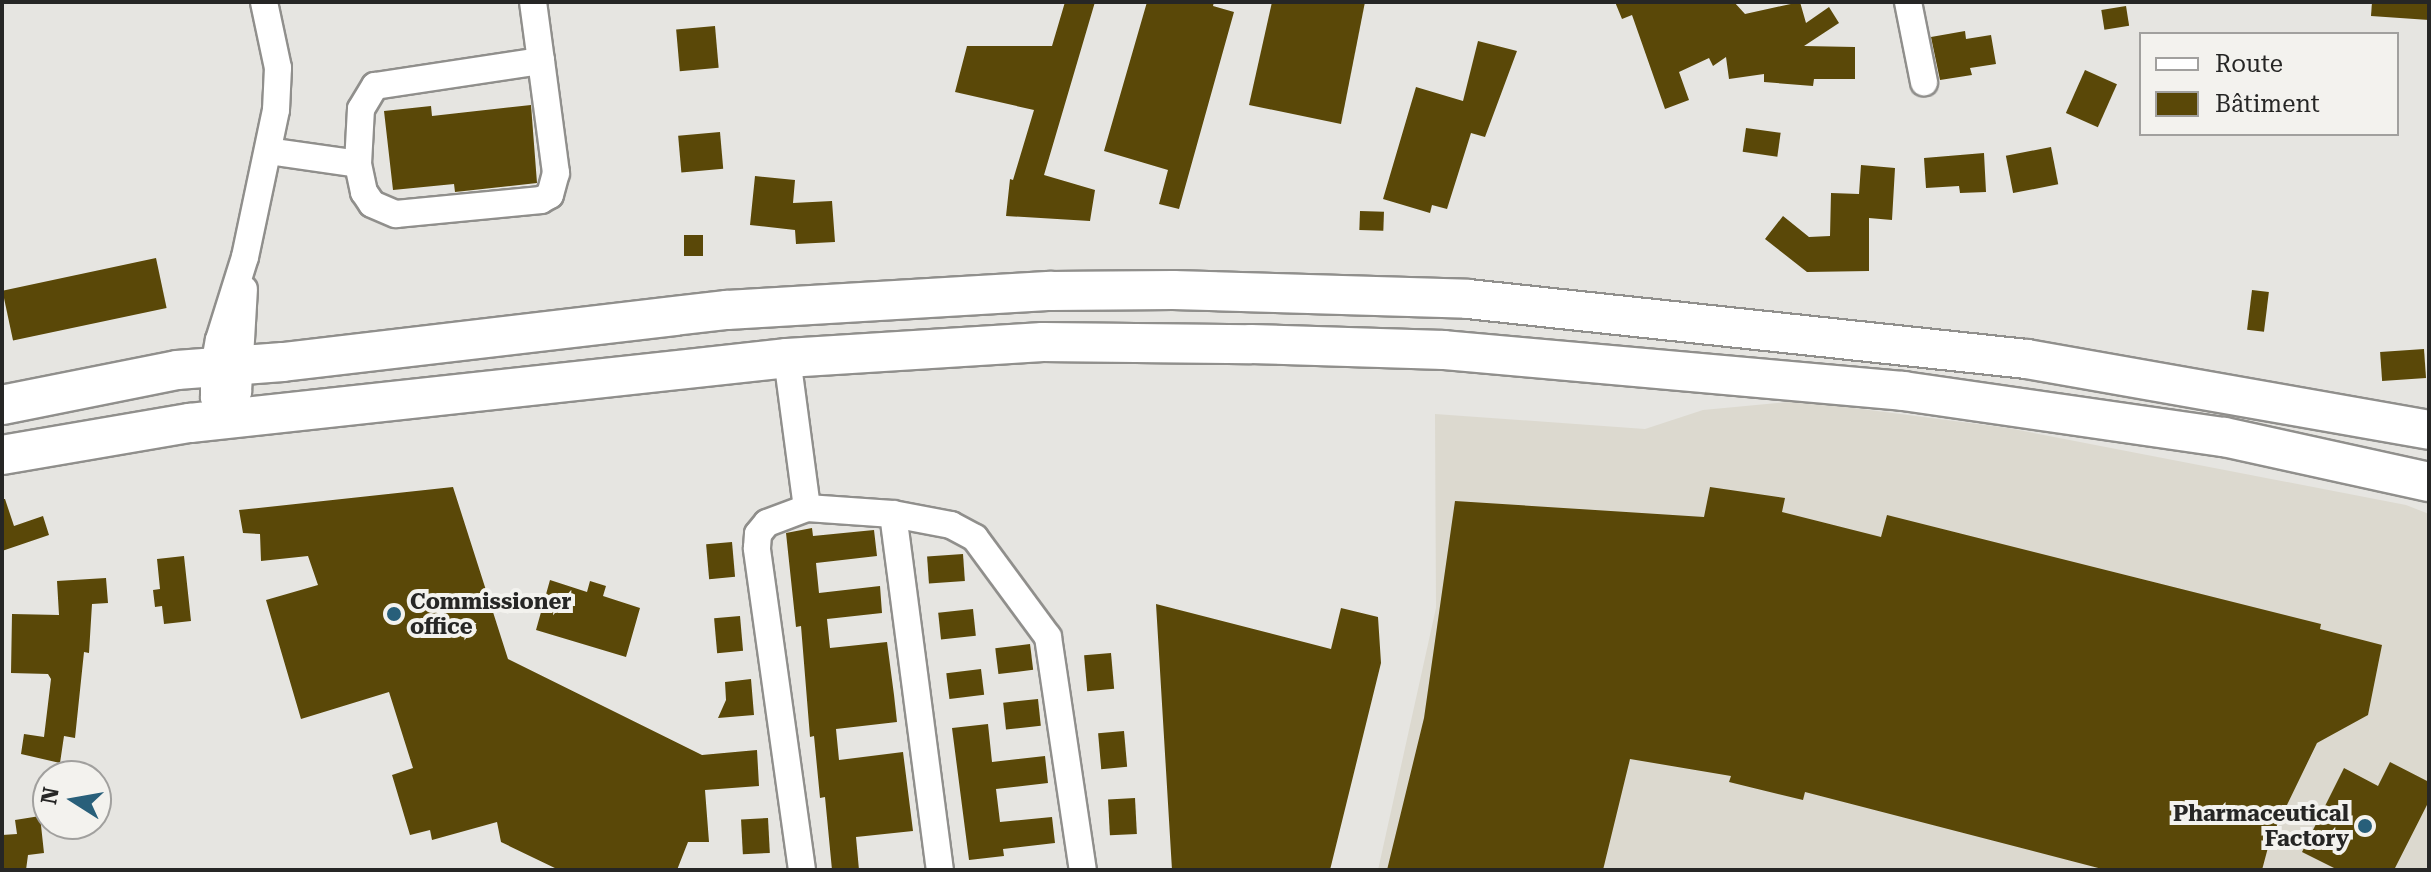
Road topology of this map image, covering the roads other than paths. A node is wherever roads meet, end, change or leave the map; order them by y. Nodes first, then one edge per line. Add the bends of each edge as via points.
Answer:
1 (264, 2) edge
2 (533, 2) edge
3 (1908, 2) edge
4 (541, 61) junction
5 (1924, 82) dead end
6 (268, 151) junction
7 (358, 164) junction
8 (787, 358) junction
9 (228, 366) junction
10 (2, 405) edge
11 (226, 419) junction
12 (2429, 430) edge
13 (2, 455) edge
14 (2429, 482) edge
15 (807, 508) junction
16 (893, 514) junction
17 (802, 870) edge
18 (940, 870) edge
19 (1083, 870) edge

1 - 6 street via 278,68
2 - 4 street
3 - 5 street
4 - 7 street via 375,86 361,109
4 - 7 street via 556,173 550,195 396,214 372,204
6 - 7 street
6 - 9 street
8 - 11 highway
8 - 14 highway via 1043,342 1444,350 1903,391 2224,437
8 - 15 street
9 - 10 highway via 177,370
9 - 11 street via 238,392
9 - 12 highway via 546,329 894,299 1051,291 1321,292 1468,299 2027,359
11 - 13 highway
15 - 16 street
15 - 17 street via 767,523 758,534 757,548
16 - 18 street
16 - 19 street via 963,529 975,538 1048,637

